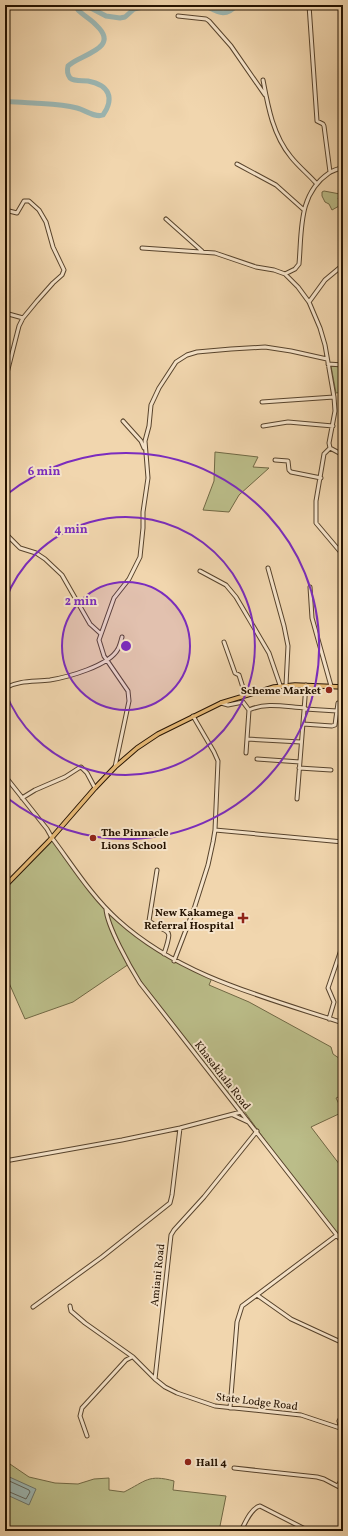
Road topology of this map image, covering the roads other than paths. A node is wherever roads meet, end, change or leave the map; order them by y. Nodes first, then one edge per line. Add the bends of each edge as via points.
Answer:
1 (308, 5) edge
2 (178, 16) dead end
3 (263, 80) dead end
4 (266, 95) junction
5 (7, 114) dead end
6 (5, 136) edge
7 (237, 164) dead end
8 (343, 167) edge
9 (330, 172) junction
10 (316, 183) junction
11 (5, 210) edge
12 (304, 210) junction
13 (166, 218) dead end
14 (142, 248) dead end
15 (202, 251) junction
16 (343, 265) edge
17 (285, 274) junction
18 (309, 302) junction
19 (5, 313) edge
20 (23, 318) junction
21 (327, 359) junction
22 (328, 364) junction
23 (343, 365) edge
24 (5, 381) edge
25 (334, 397) junction
26 (262, 402) dead end
27 (123, 421) dead end
28 (263, 426) dead end
29 (333, 426) junction
30 (330, 448) junction
31 (145, 449) junction
32 (343, 455) edge
33 (275, 460) dead end
34 (321, 478) junction
35 (5, 533) edge
36 (343, 555) edge
37 (268, 568) dead end
38 (200, 571) dead end
39 (310, 587) dead end
40 (101, 634) junction
41 (122, 637) dead end
42 (224, 642) dead end
43 (106, 660) junction
44 (280, 685) junction
45 (286, 685) junction
46 (306, 685) junction
47 (331, 686) junction
48 (343, 687) edge
49 (5, 688) edge
50 (245, 694) junction
51 (221, 703) junction
52 (338, 703) dead end
53 (305, 709) junction
54 (249, 710) junction
55 (337, 711) junction
56 (193, 716) junction
57 (303, 724) junction
58 (247, 738) junction
59 (301, 742) junction
60 (246, 753) dead end
61 (257, 759) dead end
62 (300, 762) junction
63 (115, 767) junction
64 (300, 768) junction
65 (331, 770) dead end
66 (5, 776) edge
67 (95, 788) junction
68 (343, 789) edge
69 (22, 798) junction
70 (297, 799) dead end
71 (343, 802) edge
72 (215, 830) junction
73 (52, 838) junction
74 (343, 842) edge
75 (157, 870) dead end
76 (5, 886) edge
77 (106, 909) junction
78 (343, 944) edge
79 (164, 954) junction
80 (174, 961) junction
81 (329, 1019) junction
82 (343, 1023) edge
83 (241, 1112) junction
84 (233, 1115) junction
85 (250, 1122) junction
86 (180, 1128) junction
87 (257, 1131) junction
88 (5, 1161) edge
89 (337, 1235) junction
90 (343, 1243) edge
91 (257, 1295) junction
92 (70, 1306) dead end
93 (33, 1307) dead end
94 (343, 1343) edge
95 (133, 1357) junction
96 (155, 1379) junction
97 (230, 1408) junction
98 (343, 1414) edge
99 (342, 1429) edge
100 (87, 1436) dead end
101 (234, 1468) dead end
102 (343, 1476) edge
103 (338, 1486) junction
104 (343, 1489) edge
105 (240, 1531) edge
106 (309, 1531) edge

1 - 9 street via 316,121 324,126
2 - 4 street via 209,21 232,46
3 - 4 street
4 - 10 street via 270,115 283,146
5 - 6 street
7 - 12 street via 276,185
8 - 9 street
9 - 10 street
10 - 12 street via 308,196
11 - 20 street via 17,213 26,200 33,204 46,222 53,247 64,270
12 - 17 street via 299,264
13 - 15 street
14 - 15 street
15 - 17 street
16 - 18 street via 325,280
17 - 18 street
18 - 21 street via 320,328
19 - 20 street
20 - 24 street
21 - 22 street
21 - 31 street via 265,347 187,355 171,368 152,402
22 - 23 street
22 - 25 street
25 - 26 street
25 - 29 street
27 - 31 street
28 - 29 street via 288,422
29 - 30 street
30 - 32 street
30 - 34 street via 324,454
31 - 40 street via 148,478 140,556 129,579 114,598
33 - 34 street via 288,460 291,472
34 - 36 street via 316,502 316,523
35 - 40 street via 20,548 36,553 62,575 90,624
37 - 45 street via 288,646
38 - 44 street via 226,585 236,597 269,653
39 - 47 street via 312,618
40 - 43 street via 100,644
41 - 43 street via 118,649
42 - 50 street
43 - 49 street via 73,676 16,684
43 - 63 street via 128,691 129,701
44 - 45 main road
44 - 50 main road
45 - 46 main road
46 - 47 main road
46 - 53 street
47 - 48 main road
50 - 51 main road
51 - 54 street via 228,705 243,702
51 - 56 main road
52 - 55 street
53 - 54 street via 266,705
53 - 55 street
53 - 57 street
54 - 58 street
55 - 57 street via 336,724 332,726
56 - 63 main road via 158,734
56 - 72 street via 218,761
57 - 59 street
58 - 59 street
58 - 60 street
59 - 62 street
61 - 62 street
62 - 64 street
63 - 67 main road
64 - 65 street
64 - 70 street
66 - 69 street
67 - 69 street via 84,768 79,768
67 - 73 main road
68 - 71 street
69 - 73 street
72 - 74 street
72 - 80 street via 208,865
73 - 76 main road
73 - 77 street
75 - 79 street via 150,921 168,933 169,941
77 - 79 street via 134,934
77 - 83 street, Khasakhala Road via 110,926 140,983
78 - 81 street via 328,988 334,1002
79 - 80 street
80 - 81 street via 222,982
81 - 82 street
83 - 84 street
83 - 85 street, Khasakhala Road
84 - 85 street
84 - 86 street
85 - 87 street, Khasakhala Road
86 - 88 street
86 - 93 street via 170,1203
87 - 89 street, Khasakhala Road
87 - 96 street, Amiani Road via 171,1235
89 - 90 street, Khasakhala Road
89 - 91 street
91 - 94 street via 291,1319
91 - 97 street via 242,1306 237,1322
92 - 95 street, State Lodge Road via 71,1311 85,1323
95 - 96 street, State Lodge Road
95 - 100 street via 126,1360 82,1408 80,1416
96 - 97 street, State Lodge Road via 177,1393 215,1406
97 - 99 street, State Lodge Road via 289,1413
98 - 99 street via 339,1421
101 - 103 street via 317,1477
102 - 103 street
103 - 104 street
105 - 106 street via 252,1511 260,1506

